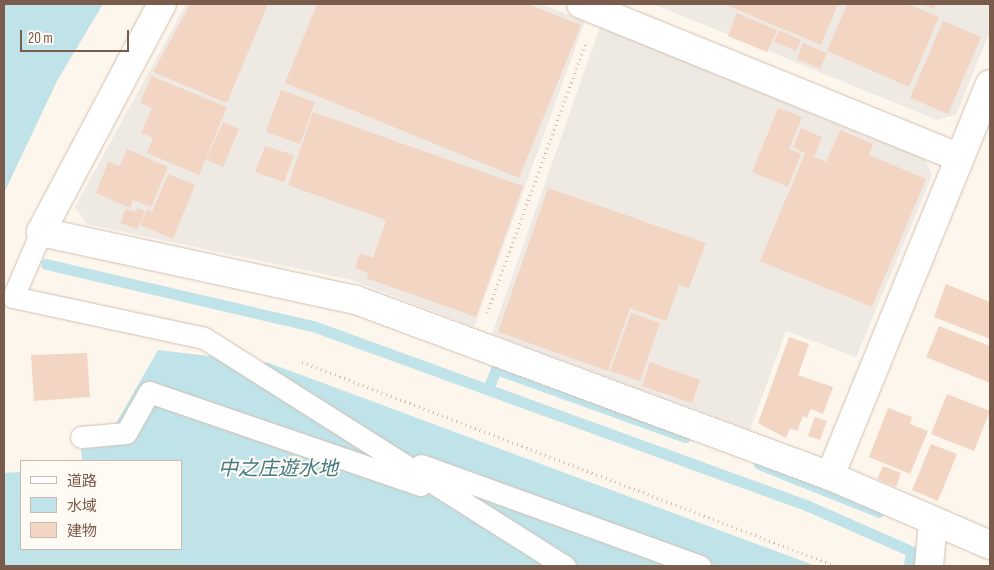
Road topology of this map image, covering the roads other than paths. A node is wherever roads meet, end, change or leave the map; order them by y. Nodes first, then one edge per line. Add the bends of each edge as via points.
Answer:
1 (162, 4) edge
2 (589, 7) edge
3 (990, 84) edge
4 (960, 158) junction
5 (41, 232) junction
6 (8, 295) edge
7 (82, 437) dead end
8 (384, 452) junction
9 (830, 476) junction
10 (454, 497) junction
11 (933, 521) junction
12 (990, 545) edge
13 (565, 566) edge
14 (700, 566) edge
15 (928, 566) edge

1 - 5 street
2 - 4 street
3 - 4 street
4 - 9 street
5 - 6 lane
5 - 9 street via 356,300
6 - 8 lane via 204,338
7 - 10 lane via 126,433 149,392
8 - 10 lane
8 - 14 lane
9 - 11 street
10 - 13 lane
11 - 12 street
11 - 15 street

